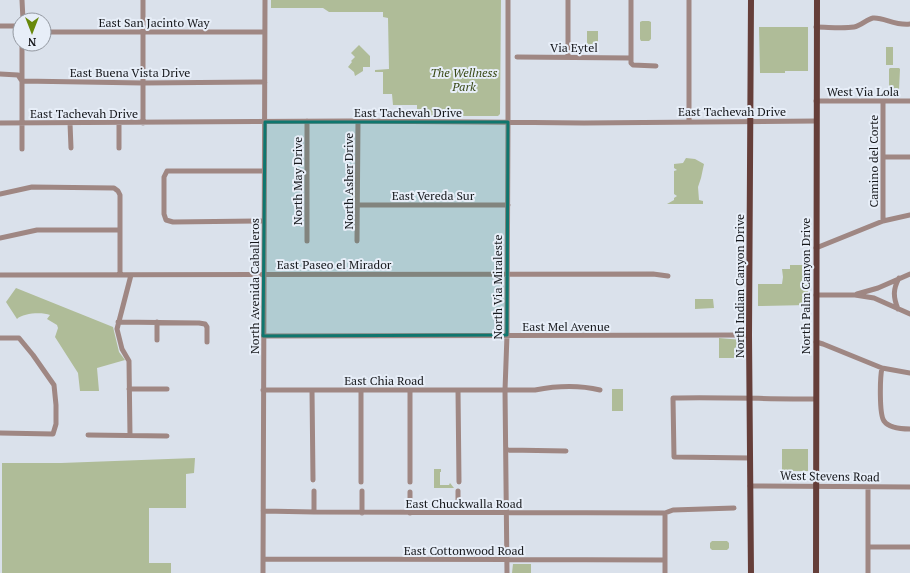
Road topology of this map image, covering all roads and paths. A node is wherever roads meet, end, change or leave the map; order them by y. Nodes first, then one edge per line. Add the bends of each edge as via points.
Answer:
1 (22, 0) edge
2 (143, 0) edge
3 (265, 0) edge
4 (508, 0) edge
5 (568, 0) edge
6 (631, 0) edge
7 (689, 0) edge
8 (751, 0) edge
9 (816, 0) edge
10 (22, 12) edge
11 (910, 24) edge
12 (0, 26) edge
13 (12, 26) edge
14 (816, 27) junction
15 (52, 32) edge
16 (143, 32) junction
17 (264, 32) junction
18 (22, 52) edge
19 (517, 57) dead end
20 (568, 57) junction
21 (631, 58) junction
22 (656, 66) dead end
23 (0, 74) edge
24 (22, 82) junction
25 (265, 82) junction
26 (143, 83) junction
27 (816, 101) junction
28 (910, 101) edge
29 (883, 102) junction
30 (307, 121) junction
31 (358, 121) junction
32 (689, 121) junction
33 (752, 121) junction
34 (816, 121) junction
35 (265, 122) junction
36 (508, 122) junction
37 (0, 123) edge
38 (22, 123) junction
39 (70, 123) junction
40 (119, 123) junction
41 (143, 123) junction
42 (71, 148) dead end
43 (119, 148) dead end
44 (22, 149) dead end
45 (883, 157) junction
46 (910, 157) edge
47 (264, 171) junction
48 (0, 194) edge
49 (508, 204) junction
50 (358, 205) junction
51 (910, 214) edge
52 (264, 221) junction
53 (883, 221) junction
54 (120, 230) junction
55 (0, 238) edge
56 (307, 241) dead end
57 (357, 241) dead end
58 (816, 248) junction
59 (264, 274) junction
60 (507, 274) junction
61 (910, 274) edge
62 (0, 275) edge
63 (120, 275) junction
64 (130, 275) junction
65 (668, 276) dead end
66 (899, 278) junction
67 (816, 295) junction
68 (856, 295) junction
69 (898, 309) junction
70 (910, 314) edge
71 (118, 322) junction
72 (157, 322) junction
73 (507, 335) junction
74 (749, 335) junction
75 (263, 336) junction
76 (0, 338) edge
77 (157, 340) dead end
78 (208, 342) dead end
79 (816, 342) junction
80 (882, 368) junction
81 (910, 373) edge
82 (167, 388) dead end
83 (129, 389) junction
84 (263, 390) junction
85 (312, 390) junction
86 (361, 390) junction
87 (410, 390) junction
88 (458, 390) junction
89 (505, 390) junction
90 (600, 390) dead end
91 (750, 399) junction
92 (816, 399) junction
93 (910, 429) edge
94 (0, 433) edge
95 (88, 435) dead end
96 (130, 436) junction
97 (167, 436) dead end
98 (506, 450) junction
99 (566, 451) dead end
100 (750, 458) junction
101 (313, 480) dead end
102 (362, 482) dead end
103 (410, 482) dead end
104 (459, 482) dead end
105 (750, 486) junction
106 (816, 486) junction
107 (868, 487) junction
108 (910, 487) edge
109 (314, 491) dead end
110 (362, 491) dead end
111 (458, 491) dead end
112 (410, 492) dead end
113 (734, 508) dead end
114 (263, 511) junction
115 (314, 512) junction
116 (410, 512) junction
117 (458, 512) junction
118 (362, 513) junction
119 (508, 513) junction
120 (665, 513) junction
121 (868, 547) junction
122 (910, 547) edge
123 (263, 559) junction
124 (507, 560) junction
125 (665, 560) junction
126 (263, 573) edge
127 (507, 573) edge
128 (665, 573) edge
129 (751, 573) edge
130 (816, 573) edge
131 (868, 573) edge

1 - 10 street
2 - 16 street
3 - 17 street, North Avenida Caballeros
4 - 36 street, North Via Miraleste
5 - 20 street
6 - 21 street
7 - 32 street
8 - 33 main road, North Indian Canyon Drive
9 - 14 main road, North Palm Canyon Drive
11 - 14 street via 871,18 853,28
12 - 13 street
14 - 27 main road, North Palm Canyon Drive
15 - 16 street, East San Jacinto Way
16 - 17 street, East San Jacinto Way
16 - 26 street
17 - 25 street, North Avenida Caballeros
18 - 24 street
19 - 20 street, Via Eytel
20 - 21 street, Via Eytel
21 - 22 street via 633,65
23 - 24 street, East Buena Vista Drive via 18,75
24 - 26 street, East Buena Vista Drive
24 - 38 street
25 - 26 street, East Buena Vista Drive
25 - 35 street, North Avenida Caballeros
26 - 41 street
27 - 29 street, West Via Lola
27 - 34 main road, North Palm Canyon Drive
28 - 29 street, West Via Lola
29 - 45 street, Camino del Corte
30 - 31 street, East Tachevah Drive
30 - 35 street, East Tachevah Drive
30 - 56 street, North May Drive
31 - 36 street, East Tachevah Drive
31 - 50 street, North Asher Drive
32 - 33 street, East Tachevah Drive
32 - 36 street, East Tachevah Drive
33 - 34 street, East Tachevah Drive
33 - 74 main road, North Indian Canyon Drive
34 - 58 main road, North Palm Canyon Drive
35 - 41 street, East Tachevah Drive
35 - 47 street, North Avenida Caballeros
36 - 49 street, North Via Miraleste
37 - 38 street, East Tachevah Drive
38 - 39 street, East Tachevah Drive
38 - 44 street
39 - 40 street, East Tachevah Drive
39 - 42 street
40 - 41 street, East Tachevah Drive
40 - 43 street
45 - 46 street
45 - 53 street, Camino del Corte
47 - 52 street, North Avenida Caballeros
47 - 52 street via 167,171 164,177 166,220
48 - 54 street via 32,187 114,188 120,195
49 - 50 street, East Vereda Sur
49 - 60 street, North Via Miraleste
50 - 57 street, North Asher Drive
51 - 53 street
52 - 59 street, North Avenida Caballeros
53 - 58 street
54 - 55 street via 37,230
54 - 63 street
58 - 67 main road, North Palm Canyon Drive
59 - 60 street, East Paseo el Mirador
59 - 64 street, East Paseo el Mirador
59 - 75 street, North Avenida Caballeros
60 - 65 street, East Paseo el Mirador
60 - 73 street, North Via Miraleste
61 - 66 street
62 - 63 street, East Paseo el Mirador
63 - 64 street, East Paseo el Mirador
64 - 71 street
66 - 68 street
66 - 69 street via 894,294
67 - 68 street
67 - 79 main road, North Palm Canyon Drive
68 - 69 street via 874,298
69 - 70 street
71 - 72 street
71 - 83 street via 118,335 129,361
72 - 77 street
72 - 78 street via 205,324
73 - 74 street, East Mel Avenue
73 - 75 street, East Mel Avenue
73 - 89 street, North Via Miraleste
74 - 91 main road, North Indian Canyon Drive
75 - 84 street, North Avenida Caballeros
76 - 94 street via 18,338 33,355 54,385 56,405 53,434
79 - 80 street
79 - 92 main road, North Palm Canyon Drive
80 - 81 street
80 - 93 street via 883,420 890,426
82 - 83 street
83 - 96 street
84 - 85 street, East Chia Road
84 - 114 street, North Avenida Caballeros
85 - 86 street, East Chia Road
85 - 101 street
86 - 87 street, East Chia Road
86 - 102 street
87 - 88 street, East Chia Road
87 - 103 street
88 - 89 street, East Chia Road
88 - 104 street
89 - 90 street, East Chia Road via 589,387
89 - 98 street, North Via Miraleste
91 - 92 street
91 - 100 main road, North Indian Canyon Drive
91 - 100 street via 673,398 674,457
92 - 106 main road, North Palm Canyon Drive
95 - 96 street
96 - 97 street
98 - 99 street
98 - 119 street, North Via Miraleste
100 - 105 main road, North Indian Canyon Drive
105 - 106 street, West Stevens Road
105 - 129 main road, North Indian Canyon Drive
106 - 107 street, West Stevens Road
106 - 130 main road, North Palm Canyon Drive
107 - 108 street, West Stevens Road
107 - 121 street
109 - 115 street
110 - 118 street
111 - 117 street
112 - 116 street
113 - 120 street, East Chuckwalla Road via 674,510
114 - 115 street, East Chuckwalla Road
114 - 123 street, North Avenida Caballeros
115 - 118 street, East Chuckwalla Road
116 - 117 street, East Chuckwalla Road
116 - 118 street, East Chuckwalla Road
117 - 119 street, East Chuckwalla Road
119 - 120 street, East Chuckwalla Road
119 - 124 street, North Via Miraleste
120 - 125 street
121 - 122 street
121 - 131 street
123 - 124 street, East Cottonwood Road
123 - 126 street, North Avenida Caballeros
124 - 125 street, East Cottonwood Road
124 - 127 street, North Via Miraleste
125 - 128 street

